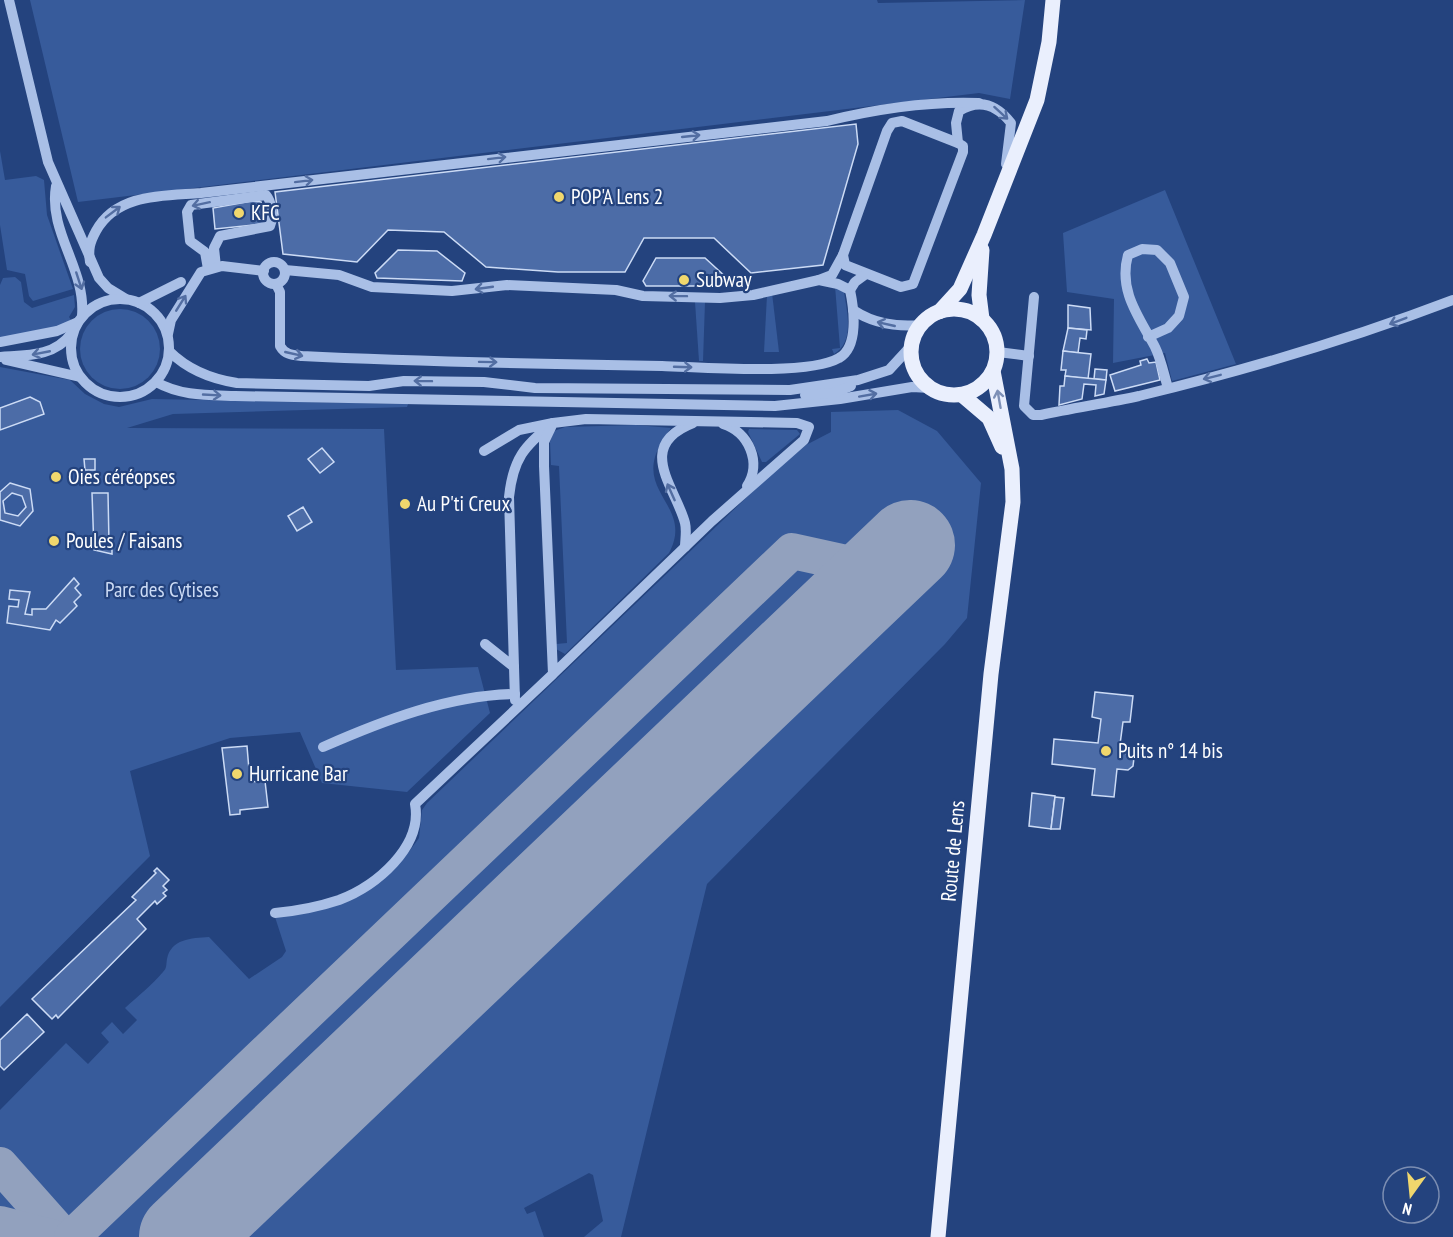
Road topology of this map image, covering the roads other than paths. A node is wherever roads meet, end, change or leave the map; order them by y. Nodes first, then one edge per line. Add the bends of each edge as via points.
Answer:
1 (9, 0) edge
2 (1053, 0) edge
3 (979, 103) junction
4 (958, 142) junction
5 (1002, 185) junction
6 (56, 186) junction
7 (984, 235) junction
8 (843, 255) junction
9 (90, 262) junction
10 (208, 269) junction
11 (285, 270) junction
12 (264, 271) junction
13 (866, 274) junction
14 (819, 280) junction
15 (181, 282) dead end
16 (276, 284) junction
17 (850, 290) junction
18 (1034, 297) dead end
19 (126, 299) junction
20 (1453, 300) edge
21 (139, 303) junction
22 (853, 310) junction
23 (939, 312) junction
24 (982, 319) junction
25 (78, 323) junction
26 (921, 325) junction
27 (168, 337) junction
28 (1148, 337) junction
29 (0, 342) edge
30 (912, 345) junction
31 (169, 351) junction
32 (998, 352) junction
33 (1029, 356) junction
34 (0, 358) edge
35 (993, 371) junction
36 (80, 377) junction
37 (156, 382) junction
38 (930, 388) junction
39 (1168, 388) junction
40 (962, 395) junction
41 (587, 401) junction
42 (586, 419) junction
43 (708, 422) junction
44 (553, 423) junction
45 (483, 451) dead end
46 (1012, 469) junction
47 (738, 499) junction
48 (685, 547) junction
49 (485, 644) dead end
50 (514, 667) junction
51 (553, 674) junction
52 (515, 694) junction
53 (515, 710) junction
54 (323, 747) dead end
55 (275, 913) dead end
56 (938, 1237) edge

1 - 6 street
2 - 5 main road via 1042,83
3 - 4 street via 959,111
3 -> 5 street via 1000,109 1011,123
9 -> 3 street via 88,250 101,222 115,210 148,197 826,121 866,112
4 - 8 street via 902,121 892,123
4 - 13 street via 963,152 913,284 902,287
5 - 7 main road
6 - 9 street
6 -> 25 street via 56,221 82,289
7 - 23 main road via 960,289
7 - 24 main road via 980,263
8 - 13 street via 845,265
8 - 14 street via 832,275
9 - 19 street via 108,288
10 -> 10 street via 220,236 270,226 270,199 266,195 191,205 190,241 205,252
10 - 12 street
27 -> 10 street via 171,320
11 - 12 street via 274,262
14 -> 11 street via 720,298 507,285 452,291 372,287 339,275
11 - 16 street via 283,281
12 - 16 street via 266,281
13 - 17 street
14 - 17 street
15 - 21 street
16 -> 22 street via 280,292 283,351 303,356 399,361 798,367 828,362 844,354 850,346
17 - 22 street
18 - 33 street
19 - 21 street
19 - 25 street via 98,303
20 -> 39 street via 1381,327
21 - 27 street via 158,316
26 -> 22 street via 892,326
23 - 24 main road via 961,310
23 - 26 main road
24 - 32 main road via 993,334
25 - 29 street
25 -> 34 street via 56,349
25 - 36 street via 70,347
26 - 30 main road
27 - 31 street
28 - 28 street via 1127,295 1124,272 1128,255 1142,249 1157,250 1170,263 1184,297 1179,316 1168,328
28 - 39 street via 1156,349
30 -> 31 street via 889,370 858,380 751,392 535,388 484,382 404,381 369,386 237,383 216,380 194,370
30 - 38 main road via 915,371
31 - 37 street
32 - 33 street
32 - 35 main road
33 - 39 street via 1024,406 1033,415
34 - 36 street
35 - 40 main road via 975,391
46 -> 35 main road, Route de Lens
36 - 37 street via 90,388 118,398 146,390
37 -> 41 street via 172,390 212,395
38 - 40 main road via 951,396
41 -> 38 street via 775,406 912,387
40 - 46 main road, Route de Lens via 989,418
41 - 42 street
42 - 43 street
42 - 44 street
43 - 47 street via 739,432 751,448 754,468
43 - 47 street via 797,423 809,427 804,440
48 -> 43 street via 685,524 662,464 666,445 677,430 692,423
44 - 45 street via 519,430
44 - 50 street via 521,452 511,480
44 - 51 street via 544,442 543,466
46 - 56 main road, Route de Lens via 1013,502 990,686
47 - 48 street
48 - 51 street
49 - 50 street
50 - 52 street
51 - 53 street
52 - 53 street
52 - 54 street via 494,694 414,713
53 - 55 street via 415,804 415,827 408,845 381,874 341,899

